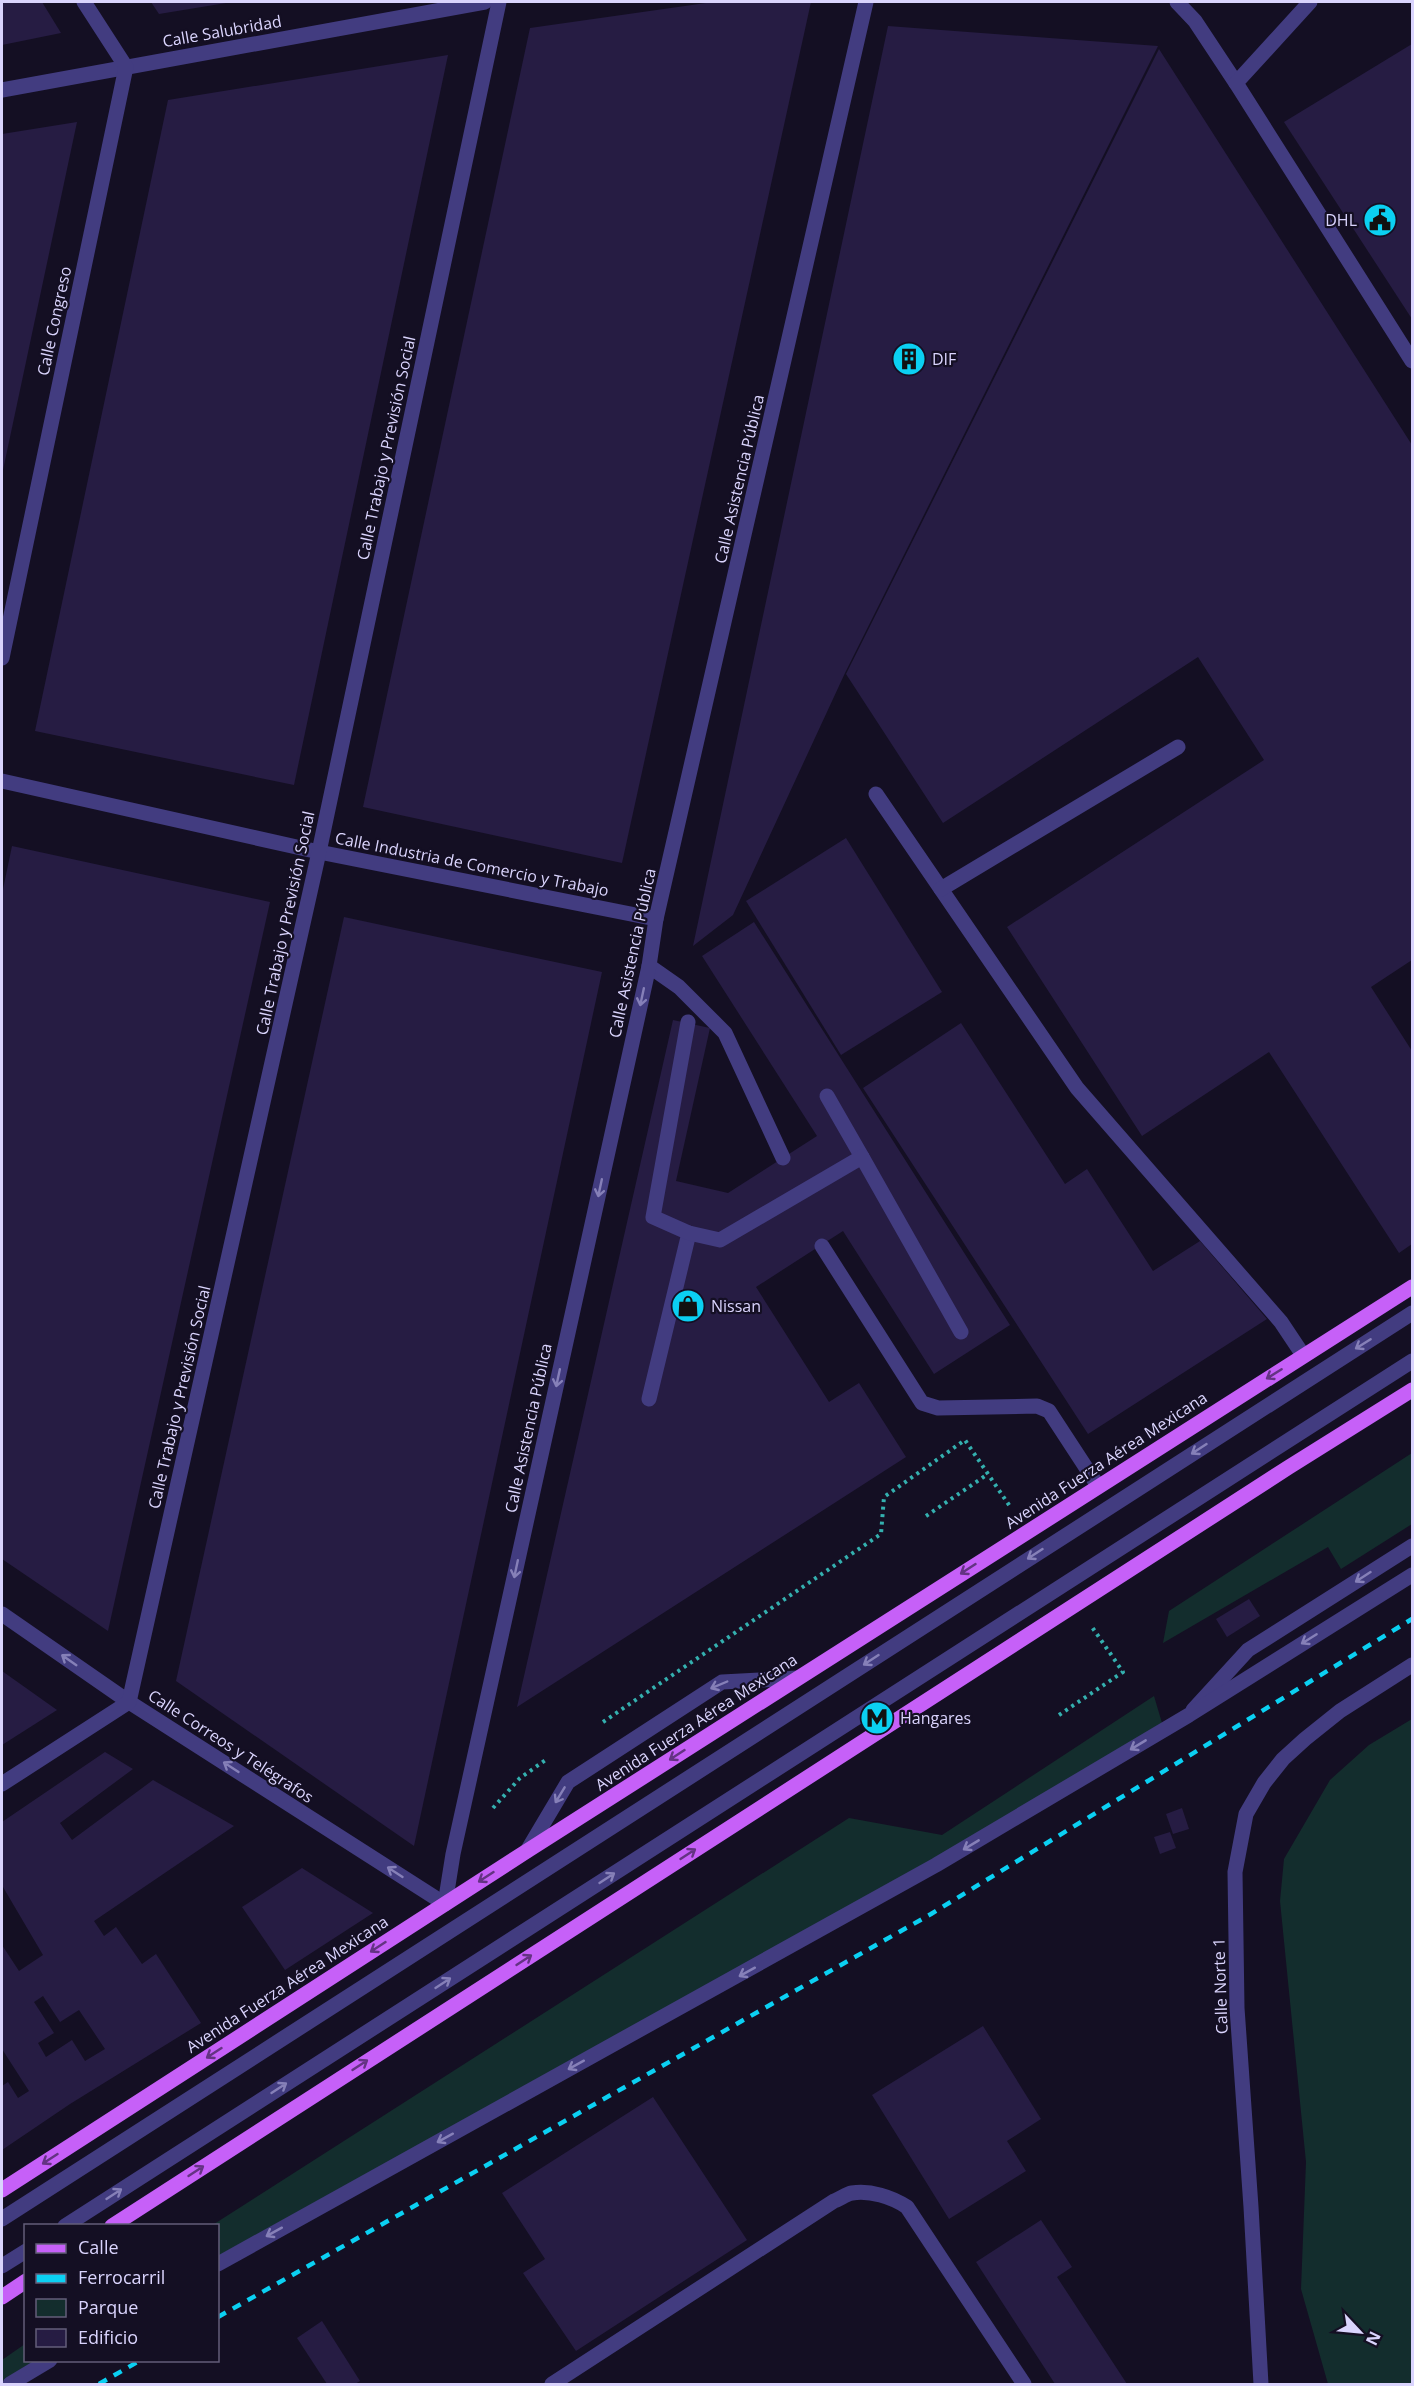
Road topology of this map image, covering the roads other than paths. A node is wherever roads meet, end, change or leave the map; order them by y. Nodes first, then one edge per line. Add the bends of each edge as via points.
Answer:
1 (84, 2) edge
2 (485, 2) edge
3 (499, 2) edge
4 (1177, 2) edge
5 (1310, 2) edge
6 (868, 5) edge
7 (126, 67) junction
8 (1236, 83) junction
9 (2, 90) edge
10 (1413, 362) edge
11 (2, 658) edge
12 (1178, 747) dead end
13 (2, 781) edge
14 (876, 794) dead end
15 (319, 852) junction
16 (941, 889) junction
17 (656, 919) junction
18 (649, 966) junction
19 (692, 1000) junction
20 (827, 1096) dead end
21 (862, 1157) junction
22 (783, 1158) dead end
23 (689, 1233) junction
24 (822, 1246) dead end
25 (1413, 1287) edge
26 (1413, 1313) edge
27 (961, 1332) dead end
28 (1303, 1355) junction
29 (1413, 1361) edge
30 (1413, 1390) edge
31 (649, 1399) dead end
32 (1098, 1486) junction
33 (1413, 1545) edge
34 (1413, 1575) edge
35 (2, 1614) edge
36 (1413, 1665) edge
37 (797, 1678) junction
38 (129, 1702) junction
39 (1189, 1715) junction
40 (2, 1784) edge
41 (527, 1851) junction
42 (445, 1904) junction
43 (2, 2190) edge
44 (2, 2219) edge
45 (68, 2224) edge
46 (115, 2224) edge
47 (24, 2252) edge
48 (219, 2263) edge
49 (2, 2266) edge
50 (24, 2282) edge
51 (2, 2297) edge
52 (48, 2362) edge
53 (10, 2385) edge
54 (552, 2385) edge
55 (1024, 2385) edge
56 (1261, 2385) edge

1 - 7 street
2 - 7 street, Calle Salubridad
3 - 15 street, Calle Trabajo y Previsión Social
4 - 8 street via 1195,21
5 - 8 street
6 - 17 street, Calle Asistencia Pública
7 - 9 street, Calle Salubridad
7 - 11 street, Calle Congreso
8 - 10 street
12 - 16 street
13 - 15 street, Calle Industria de Comercio y Trabajo
14 - 16 street
15 - 17 street, Calle Industria de Comercio y Trabajo
15 - 38 street, Calle Trabajo y Previsión Social
16 - 28 street via 1077,1088 1281,1322
17 - 18 street, Calle Asistencia Pública
18 - 19 street
18 -> 42 street, Calle Asistencia Pública
19 - 22 street via 725,1033
19 - 23 street, bridge via 653,1217
20 - 21 street
21 - 23 street, bridge via 720,1240
21 - 27 street, bridge
23 - 31 street
24 - 32 street via 922,1403 938,1408 1037,1406 1049,1412
25 - 28 main road, Avenida Fuerza Aérea Mexicana
26 -> 44 street
28 -> 32 main road, Avenida Fuerza Aérea Mexicana
45 -> 29 street
46 -> 30 main road
32 -> 37 main road, Avenida Fuerza Aérea Mexicana
33 -> 39 street via 1248,1650
34 -> 39 street
38 -> 35 street, Calle Correos y Telégrafos
36 - 56 street, Calle Norte 1 via 1340,1711 1305,1739 1283,1759 1246,1814 1234,1872 1237,1997
37 -> 41 main road, Avenida Fuerza Aérea Mexicana
37 -> 41 street via 722,1682 568,1782
38 - 40 street
42 -> 38 street, Calle Correos y Telégrafos
39 -> 48 street via 848,1916
41 -> 42 main road, Avenida Fuerza Aérea Mexicana
42 -> 43 main road, Avenida Fuerza Aérea Mexicana
47 - 49 street
50 - 51 main road
52 - 53 street
54 - 55 street via 851,2193 885,2196 907,2207

